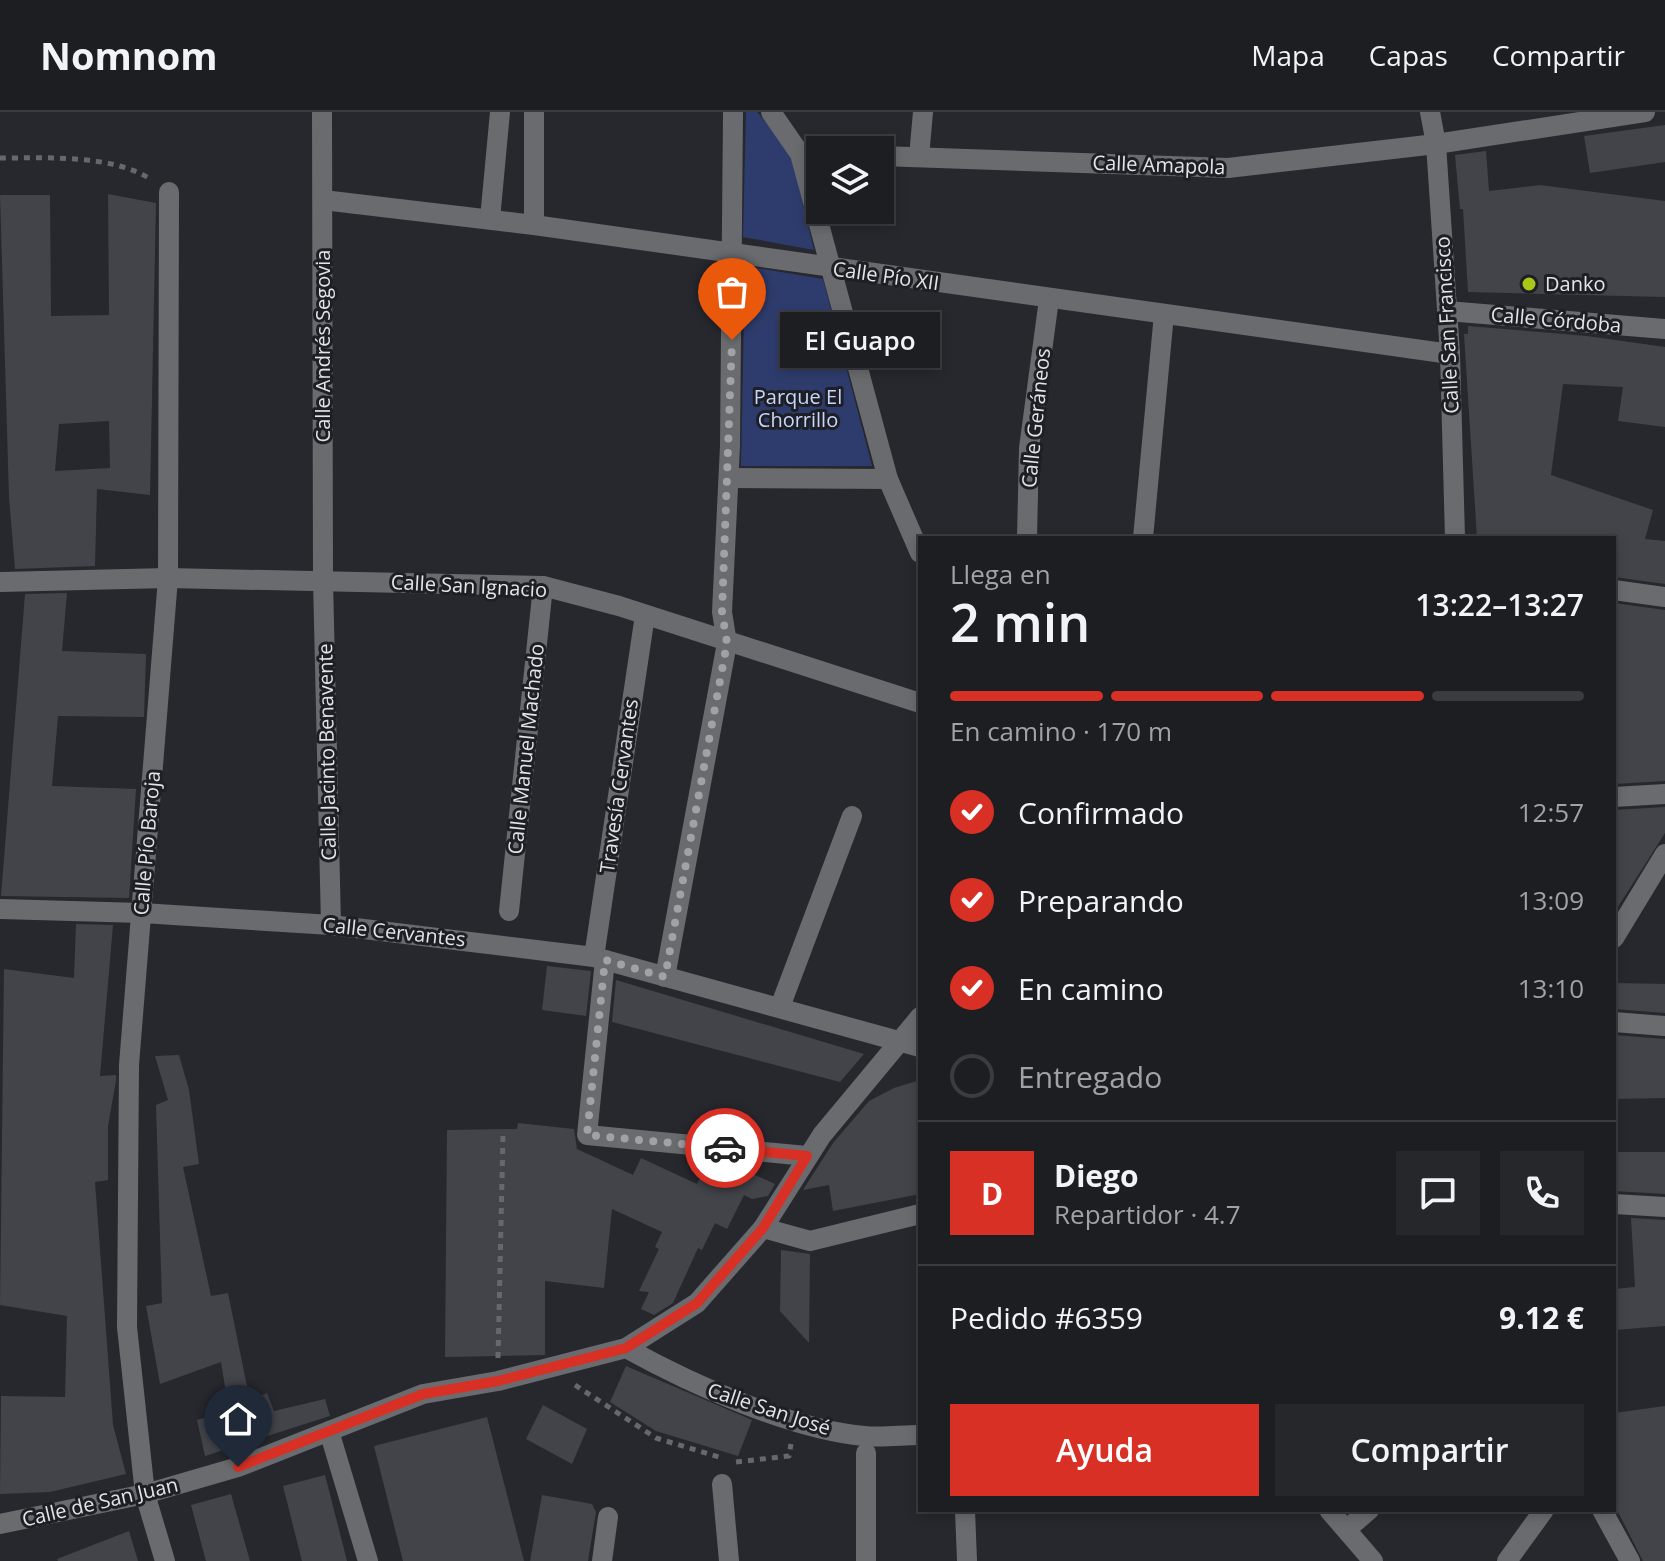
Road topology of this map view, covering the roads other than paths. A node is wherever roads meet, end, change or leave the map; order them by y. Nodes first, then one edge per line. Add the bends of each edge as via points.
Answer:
1 (322, 112) edge
2 (500, 112) edge
3 (534, 112) edge
4 (733, 112) edge
5 (771, 112) edge
6 (923, 112) edge
7 (1430, 112) edge
8 (1645, 112) edge
9 (1593, 117) edge
10 (1436, 144) junction
11 (806, 151) edge
12 (894, 156) edge
13 (919, 157) junction
14 (169, 192) road end
15 (323, 200) junction
16 (490, 219) junction
17 (823, 224) edge
18 (534, 225) junction
19 (733, 253) junction
20 (832, 268) junction
21 (1049, 299) junction
22 (1447, 311) junction
23 (1164, 314) junction
24 (1665, 329) edge
25 (1450, 354) junction
26 (729, 478) junction
27 (888, 479) junction
28 (1027, 536) edge
29 (1143, 536) edge
30 (1455, 536) edge
31 (918, 548) edge
32 (168, 578) junction
33 (323, 580) junction
34 (0, 582) edge
35 (543, 586) junction
36 (1616, 590) edge
37 (1665, 597) edge
38 (645, 615) junction
39 (727, 643) junction
40 (918, 702) edge
41 (1665, 794) edge
42 (1616, 797) edge
43 (852, 816) dead end
44 (1665, 854) edge
45 (0, 909) edge
46 (509, 911) dead end
47 (142, 913) junction
48 (331, 925) junction
49 (1616, 935) edge
50 (599, 959) junction
51 (665, 977) junction
52 (780, 1007) junction
53 (918, 1022) edge
54 (1616, 1022) edge
55 (1665, 1026) edge
56 (910, 1044) edge
57 (807, 1156) junction
58 (1616, 1204) edge
59 (1665, 1207) edge
60 (918, 1214) edge
61 (763, 1228) junction
62 (626, 1348) junction
63 (329, 1431) junction
64 (918, 1435) edge
65 (866, 1453) dead end
66 (722, 1484) dead end
67 (145, 1494) junction
68 (965, 1512) edge
69 (1331, 1512) edge
70 (1367, 1512) edge
71 (1543, 1512) edge
72 (1603, 1512) edge
73 (608, 1517) dead end
74 (0, 1524) edge
75 (1347, 1529) junction
76 (165, 1561) edge
77 (368, 1561) edge
78 (602, 1561) edge
79 (729, 1561) edge
80 (866, 1561) edge
81 (967, 1561) edge
82 (1373, 1561) edge
83 (1507, 1561) edge
84 (1630, 1561) edge

1 - 15 street, Calle Andrés Segovia
2 - 16 street
3 - 18 street
4 - 19 street
5 - 11 street
6 - 13 street
7 - 10 street, Calle San Francisco
8 - 9 street, Calle Amapola
9 - 10 street, Calle Amapola
10 - 13 street, Calle Amapola via 1228,168
10 - 22 street, Calle San Francisco
12 - 13 street, Calle Amapola
14 - 32 street, Calle Pío Baroja
15 - 16 street, Calle Pío XII
15 - 33 street, Calle Andrés Segovia
16 - 18 street, Calle Pío XII
17 - 20 street
18 - 19 street, Calle Pío XII
19 - 20 street, Calle Pío XII
19 - 26 street
20 - 21 street, Calle Pío XII
20 - 27 street
21 - 23 street, Calle Pío XII
21 - 28 street, Calle Geráneos via 1029,448
22 - 24 street, Calle Córdoba
22 - 25 street, Calle San Francisco
23 - 25 street, Calle Pío XII
23 - 29 street
25 - 30 street, Calle San Francisco
26 - 27 street
26 - 39 street via 722,612
27 - 31 street
32 - 33 street, Calle San Ignacio
32 - 34 street, Calle San Ignacio
32 - 47 street, Calle Pío Baroja
33 - 35 street, Calle San Ignacio
33 - 48 street, Calle Jacinto Benavente
35 - 38 street, Calle San Ignacio
35 - 46 street, Calle Manuel Machado
36 - 37 street
38 - 39 street, Calle San Ignacio
38 - 50 street, Travesía Cervantes
39 - 40 street, Calle San Ignacio
39 - 51 street
41 - 42 street
43 - 52 street
44 - 49 street
45 - 47 street, Calle Cervantes
47 - 48 street, Calle Cervantes
47 - 67 street, Calle Pío Baroja via 129,1065 127,1327
48 - 50 street, Calle Cervantes
50 - 51 street, Calle Cervantes
50 - 57 street, Travesía Cervantes via 587,1135
51 - 52 street, Calle Cervantes
52 - 56 street, Calle Cervantes
53 - 56 street, Calle de San Juan
54 - 55 street
56 - 57 street, Calle de San Juan
57 - 61 street, Calle de San Juan
58 - 59 street
60 - 61 street via 810,1241
61 - 62 street, Calle de San Juan via 697,1303
62 - 63 street, Calle de San Juan via 423,1394
62 - 64 street, Calle San José via 692,1384 795,1420 866,1437
63 - 67 street, Calle de San Juan via 238,1467
63 - 77 street
65 - 80 street
66 - 79 street
67 - 74 street, Calle de San Juan
67 - 76 street, Calle Pío Baroja
68 - 81 street
69 - 75 street
70 - 75 street
71 - 83 street
72 - 84 street
73 - 78 street
75 - 82 street

